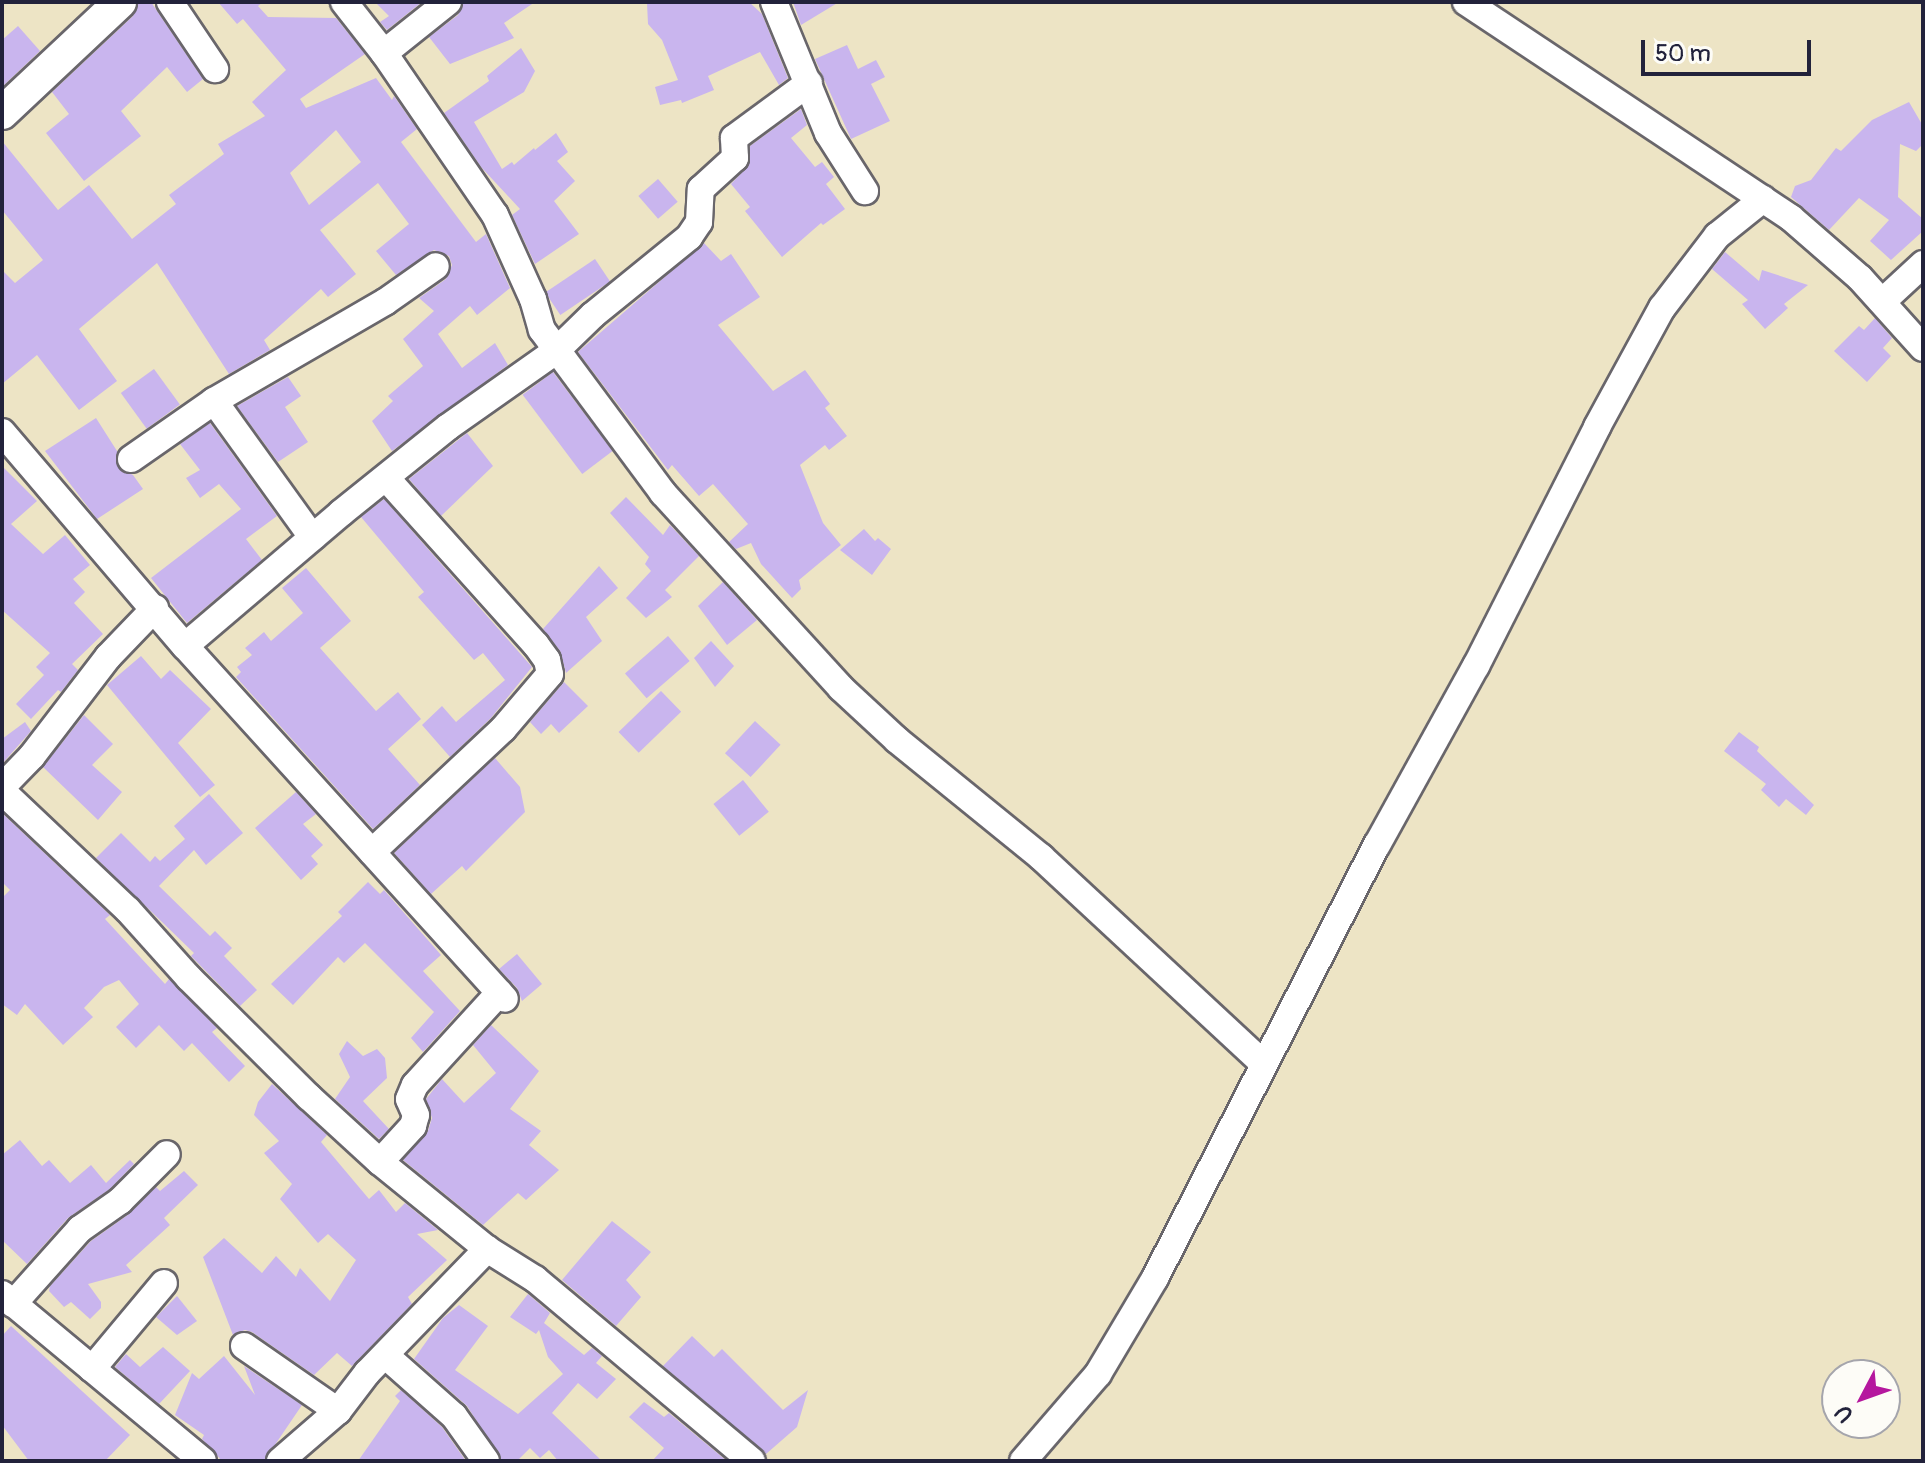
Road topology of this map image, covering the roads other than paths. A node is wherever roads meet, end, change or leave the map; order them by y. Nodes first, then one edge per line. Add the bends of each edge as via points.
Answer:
1 (120, 2) edge
2 (170, 2) edge
3 (344, 2) edge
4 (448, 2) edge
5 (774, 2) edge
6 (1466, 2) edge
7 (384, 53) junction
8 (215, 69) dead end
9 (809, 83) junction
10 (2, 113) edge
11 (865, 191) dead end
12 (1766, 201) junction
13 (1923, 264) edge
14 (436, 266) dead end
15 (1882, 302) junction
16 (1923, 348) edge
17 (557, 350) junction
18 (214, 401) junction
19 (2, 432) edge
20 (131, 459) dead end
21 (386, 478) junction
22 (312, 537) junction
23 (155, 608) junction
24 (185, 646) junction
25 (2, 789) edge
26 (372, 852) junction
27 (1264, 1064) junction
28 (167, 1154) dead end
29 (380, 1162) junction
30 (487, 1249) junction
31 (164, 1283) dead end
32 (8, 1299) edge
33 (244, 1346) dead end
34 (385, 1355) junction
35 (92, 1369) junction
36 (338, 1411) junction
37 (203, 1461) edge
38 (280, 1461) edge
39 (486, 1461) edge
40 (752, 1461) edge
41 (1023, 1461) edge

1 - 10 main road
2 - 8 street
3 - 7 street
4 - 7 street
5 - 9 street
6 - 12 street
7 - 17 street via 495,215 542,330
9 - 11 street via 828,133
9 - 17 street via 734,138 733,163 701,189 696,231
12 - 15 street
12 - 27 street via 1717,236 1662,308
13 - 15 street
14 - 18 street via 385,302
15 - 16 street
17 - 21 street
17 - 27 street via 663,493 841,688 1041,857
18 - 20 street
18 - 22 street
19 - 23 street
21 - 22 street
21 - 26 street via 536,645 550,674 503,729
22 - 24 street
23 - 24 street
23 - 25 street via 108,657
24 - 26 street
25 - 29 street
26 - 29 street via 502,996 415,1085 409,1099 416,1115 413,1126
27 - 41 street via 1155,1278 1098,1374
28 - 32 street
29 - 30 street
30 - 34 street
30 - 40 street via 535,1279
31 - 35 street
32 - 35 street
33 - 36 street
34 - 36 street
34 - 39 street via 454,1416
35 - 37 street
36 - 38 street

